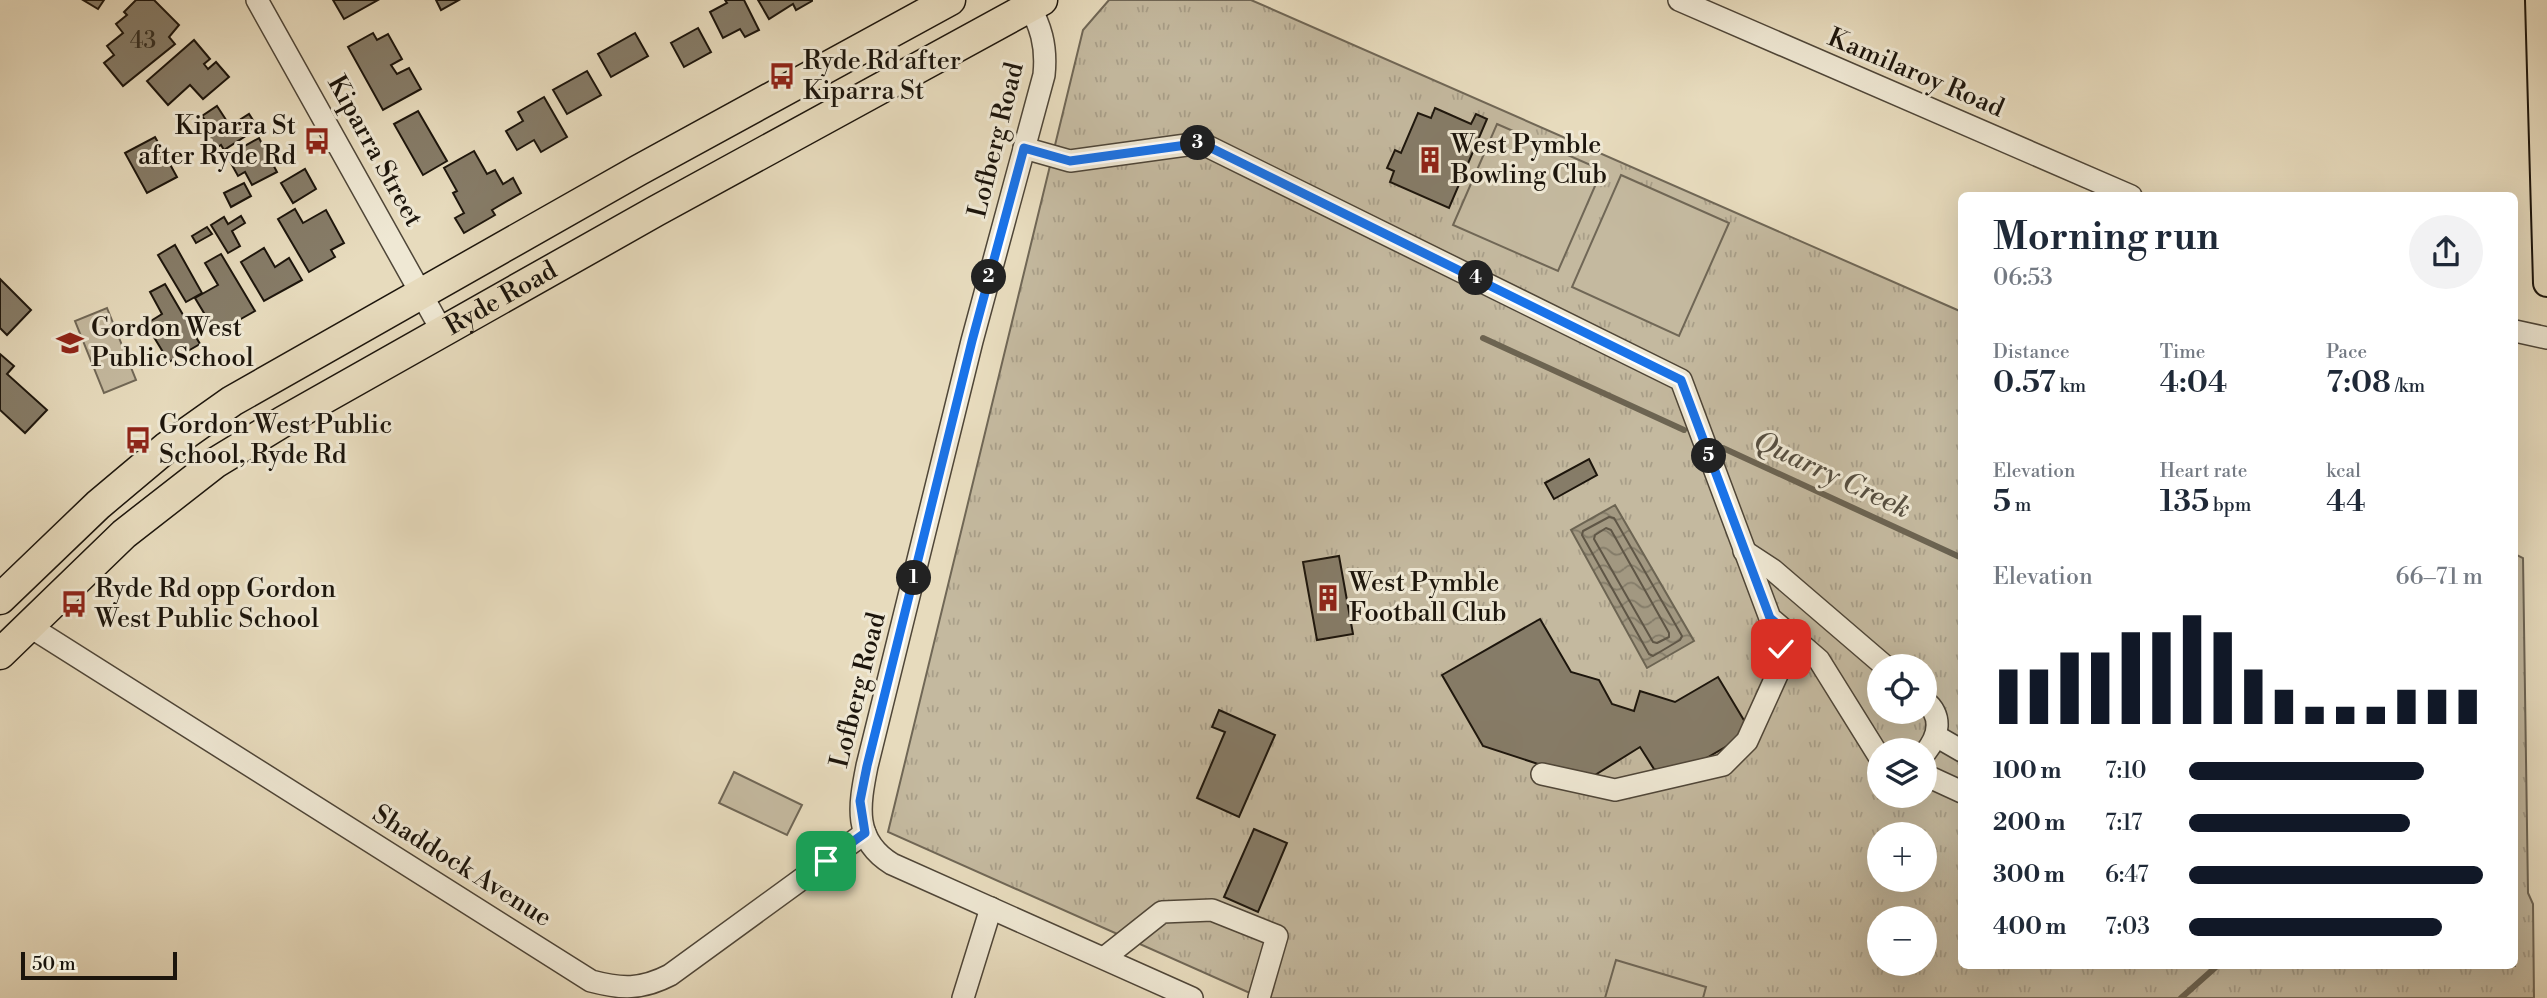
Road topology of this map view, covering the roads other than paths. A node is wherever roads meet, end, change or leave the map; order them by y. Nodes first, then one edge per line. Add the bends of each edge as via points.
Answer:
1 (257, 0) edge
2 (950, 0) edge
3 (1679, 0) edge
4 (2539, 0) edge
5 (1032, 2) edge
6 (2546, 126) edge
7 (1024, 148) junction
8 (2122, 192) edge
9 (2547, 283) edge
10 (422, 295) junction
11 (442, 331) junction
12 (2518, 332) edge
13 (2547, 338) edge
14 (1744, 551) junction
15 (0, 599) edge
16 (29, 626) junction
17 (1790, 635) junction
18 (0, 654) edge
19 (1871, 654) edge
20 (1937, 719) edge
21 (1868, 738) edge
22 (1933, 738) edge
23 (1937, 746) edge
24 (1958, 750) edge
25 (1542, 774) dead end
26 (1937, 781) edge
27 (1958, 790) edge
28 (865, 833) junction
29 (991, 908) junction
30 (1104, 958) junction
31 (963, 998) edge
32 (1192, 998) edge
33 (1259, 998) edge

1 - 10 street, Kiparra Street
2 - 10 highway, Ryde Road
3 - 8 street, Kamilaroy Road
4 - 6 main road
5 - 7 street, Lofberg Road via 1046,60
5 - 11 highway, Ryde Road
6 - 9 main road
7 - 14 street via 1070,161 1201,143 1681,380
7 - 28 street, Lofberg Road via 867,766 860,801
10 - 11 street, Kiparra Street
10 - 15 highway, Ryde Road via 198,424 98,505
11 - 16 highway, Ryde Road via 215,463 124,534
12 - 13 street
14 - 17 street via 1770,618
14 - 19 street via 1773,570
16 - 18 highway, Ryde Road
16 - 28 street, Shaddock Avenue via 591,981 612,987 631,989 670,975
17 - 21 street via 1819,660
17 - 25 street via 1747,741 1723,765 1615,790
20 - 22 street
23 - 24 street
26 - 27 street
28 - 29 street via 872,848 892,864
29 - 30 street
29 - 31 street
30 - 32 street
30 - 33 street via 1161,912 1212,910 1277,936

